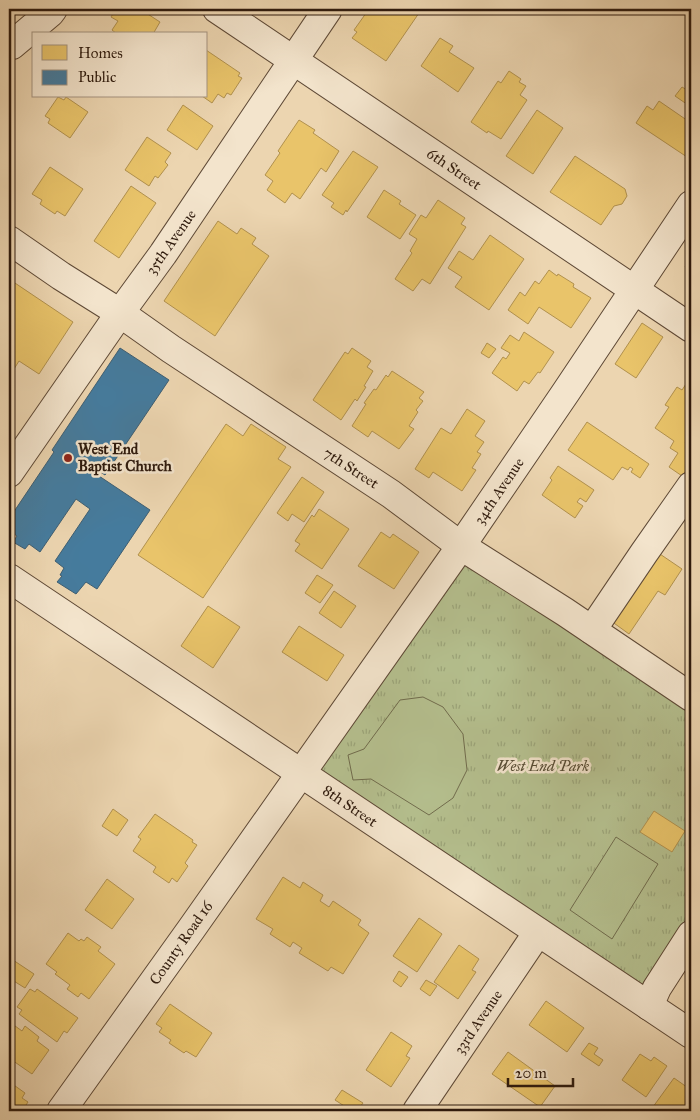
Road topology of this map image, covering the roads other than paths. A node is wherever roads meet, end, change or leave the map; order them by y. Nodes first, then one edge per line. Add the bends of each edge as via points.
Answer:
1 (53, 9) edge
2 (217, 9) edge
3 (328, 9) edge
4 (12, 45) dead end
5 (294, 61) junction
6 (691, 205) edge
7 (9, 240) edge
8 (634, 290) junction
9 (120, 313) junction
10 (691, 328) edge
11 (9, 473) edge
12 (691, 486) edge
13 (461, 546) junction
14 (9, 578) edge
15 (592, 630) junction
16 (691, 697) edge
17 (300, 773) junction
18 (538, 932) junction
19 (691, 935) edge
20 (649, 1006) junction
21 (691, 1034) edge
22 (61, 1111) edge
23 (418, 1111) edge

1 - 4 street
2 - 5 street, 6th Street
3 - 5 street, 35th Avenue
5 - 8 street, 6th Street
5 - 9 street, 35th Avenue
6 - 8 street, 34th Avenue
7 - 9 street, 7th Street
8 - 10 street, 6th Street
8 - 13 street, 34th Avenue
9 - 11 street, 35th Avenue
9 - 13 street, 7th Street via 391,494
12 - 15 street
13 - 15 street, 7th Street
13 - 17 street, 34th Avenue
14 - 17 street, 8th Street
15 - 16 street, 7th Street
17 - 18 street, 8th Street
17 - 22 street, County Road 16 via 244,838 192,928
18 - 20 street, 8th Street
18 - 23 street, 33rd Avenue
19 - 20 street
20 - 21 street, 8th Street

